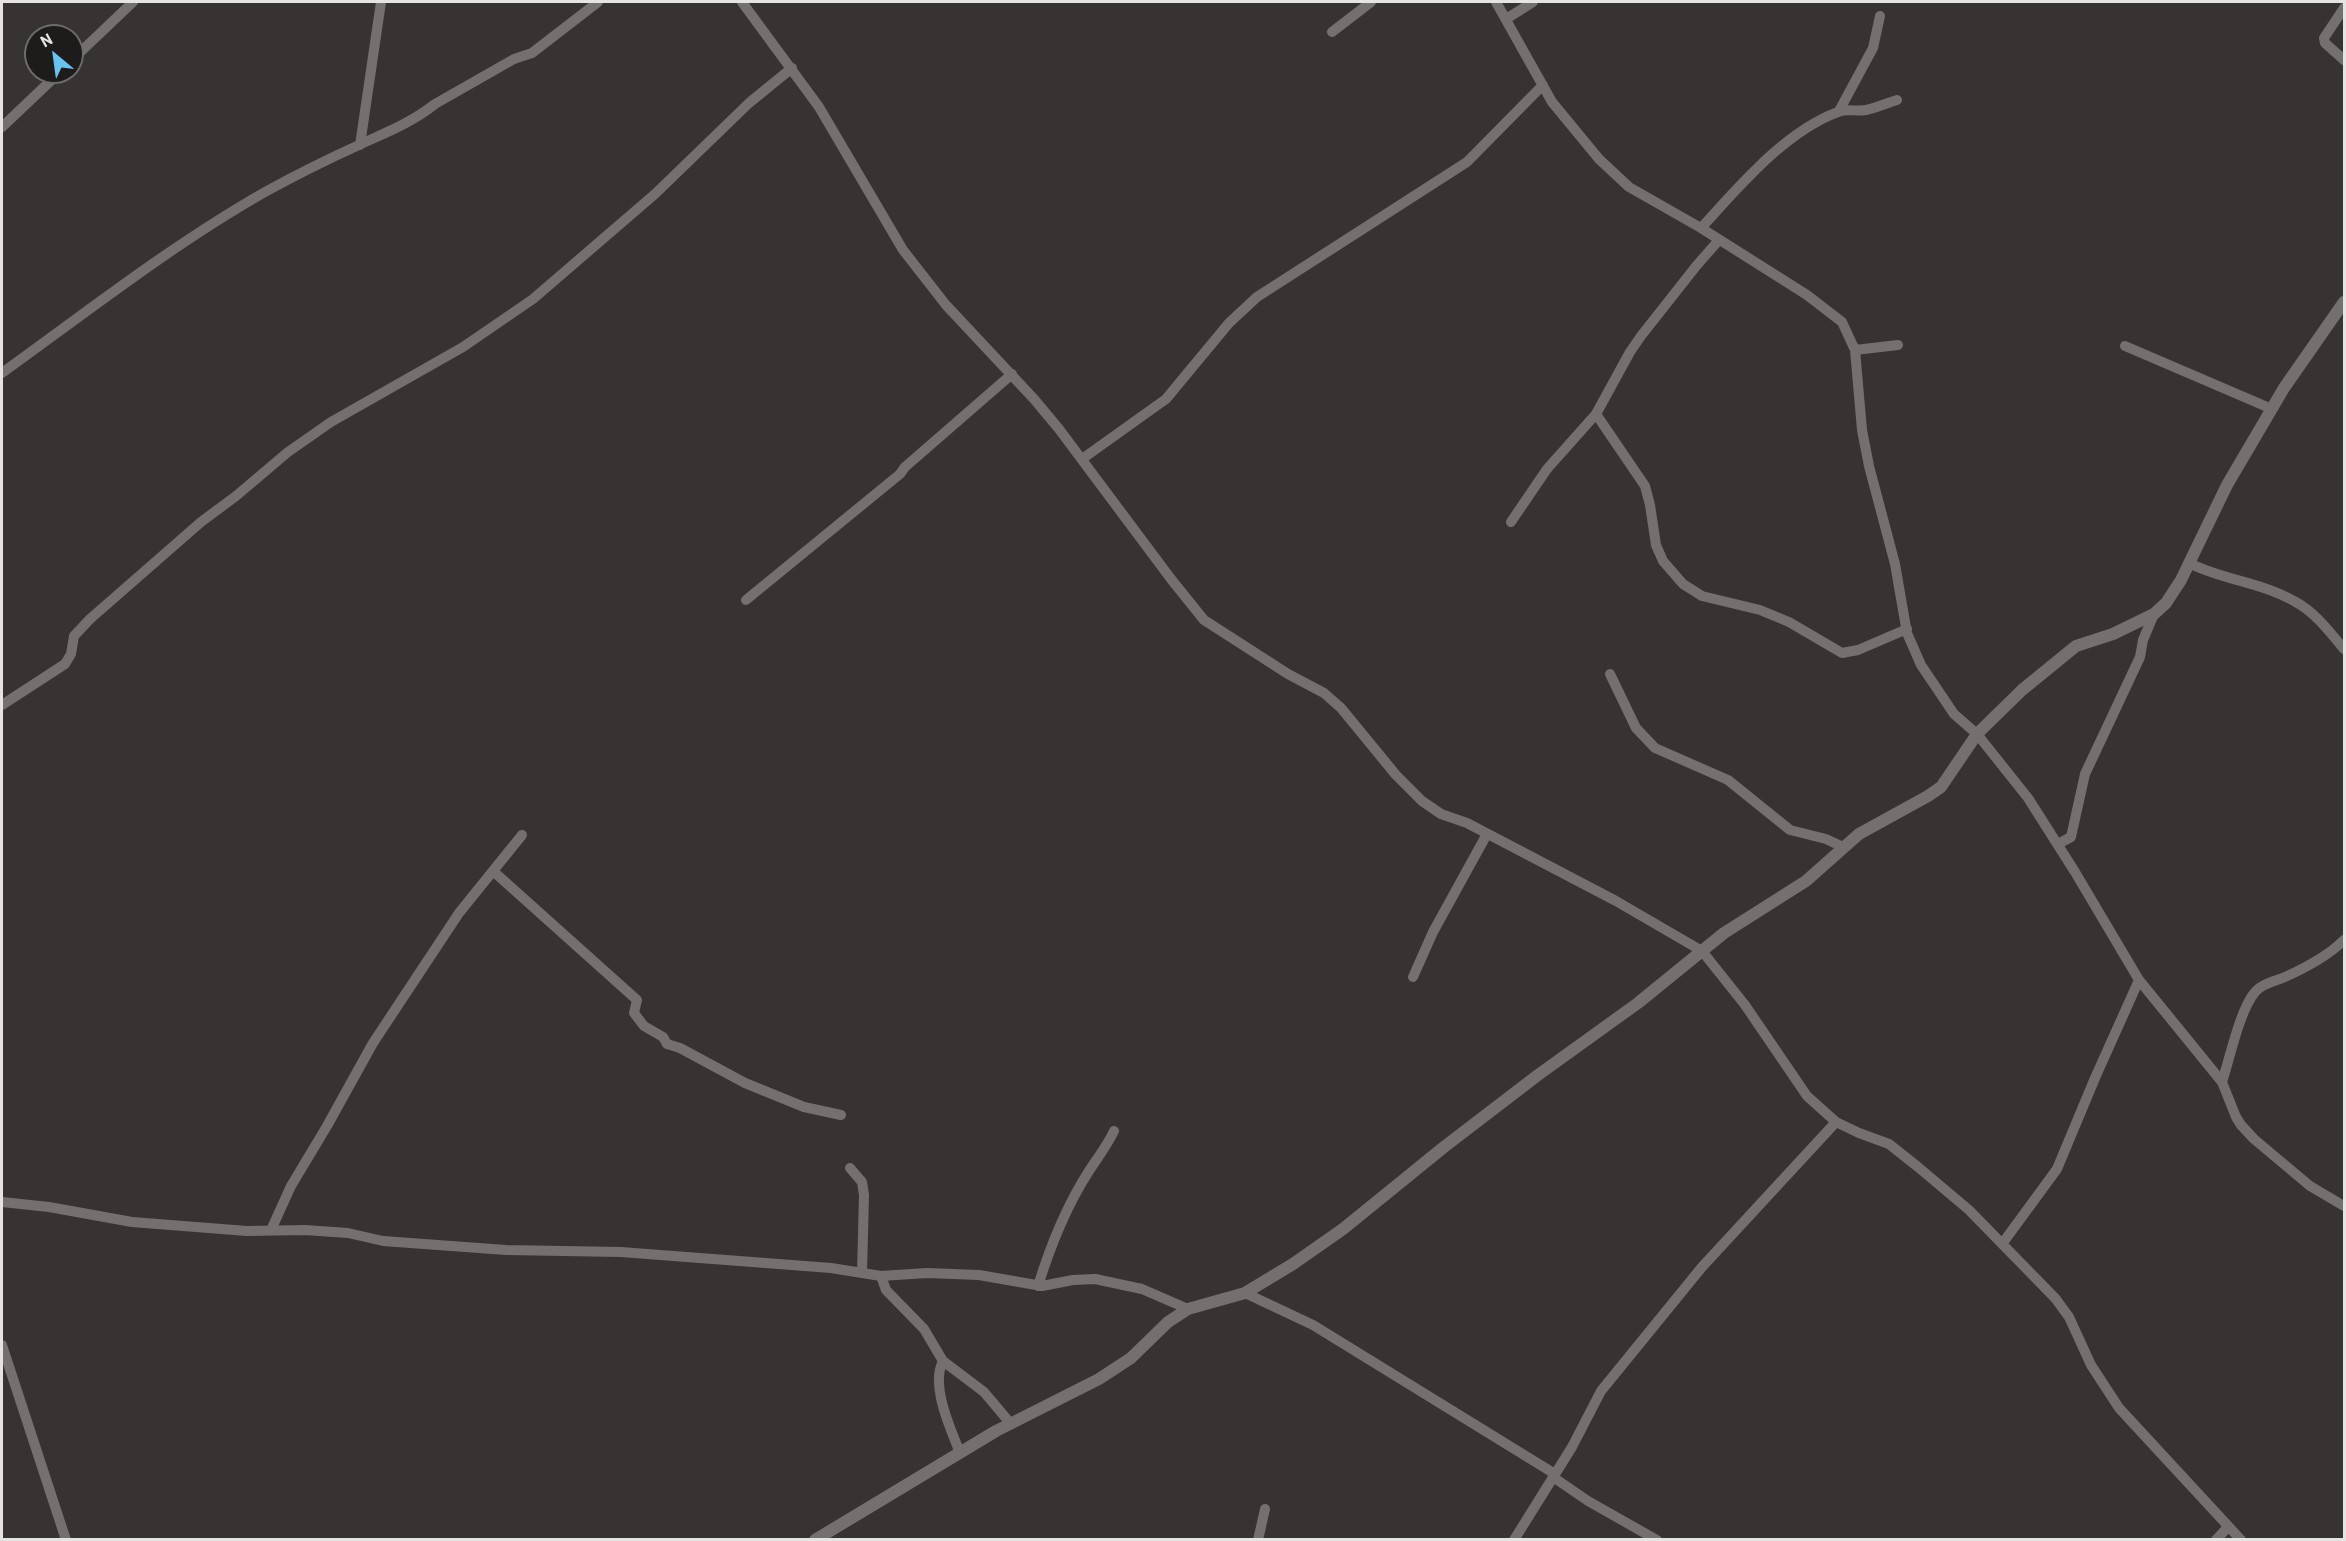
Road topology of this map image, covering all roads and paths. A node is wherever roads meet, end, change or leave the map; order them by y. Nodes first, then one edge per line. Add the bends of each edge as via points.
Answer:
1 (133, 2) edge
2 (381, 2) edge
3 (598, 2) edge
4 (742, 2) edge
5 (1371, 2) edge
6 (1496, 2) edge
7 (1533, 2) edge
8 (2344, 8) edge
9 (1880, 16) dead end
10 (1506, 19) junction
11 (1332, 32) dead end
12 (84, 49) edge
13 (2344, 60) edge
14 (792, 68) junction
15 (48, 84) edge
16 (1543, 86) junction
17 (1897, 100) dead end
18 (1839, 111) junction
19 (2, 128) edge
20 (360, 145) junction
21 (1701, 228) junction
22 (1719, 240) junction
23 (2344, 302) edge
24 (1898, 345) dead end
25 (2125, 346) dead end
26 (1855, 350) junction
27 (2, 373) edge
28 (1012, 374) junction
29 (2272, 409) junction
30 (1596, 414) junction
31 (1083, 459) junction
32 (1511, 522) dead end
33 (2189, 563) junction
34 (746, 600) dead end
35 (2154, 614) junction
36 (1907, 629) junction
37 (2344, 649) edge
38 (1610, 674) dead end
39 (2, 705) edge
40 (1977, 734) junction
41 (1487, 834) junction
42 (522, 836) dead end
43 (2058, 844) junction
44 (1844, 847) junction
45 (493, 871) junction
46 (2344, 940) edge
47 (1702, 951) junction
48 (1413, 977) dead end
49 (2139, 980) junction
50 (2222, 1082) junction
51 (841, 1115) dead end
52 (1836, 1122) junction
53 (1114, 1131) dead end
54 (850, 1168) dead end
55 (2, 1202) edge
56 (2344, 1206) edge
57 (271, 1230) junction
58 (2002, 1244) junction
59 (862, 1273) junction
60 (881, 1276) junction
61 (1038, 1286) junction
62 (1245, 1293) junction
63 (1188, 1309) junction
64 (2, 1345) edge
65 (943, 1362) junction
66 (1011, 1424) junction
67 (960, 1454) junction
68 (1554, 1476) junction
69 (1265, 1509) dead end
70 (2228, 1527) junction
71 (66, 1539) edge
72 (815, 1539) edge
73 (1258, 1539) edge
74 (1514, 1539) edge
75 (1658, 1539) edge
76 (2216, 1539) edge
77 (2241, 1539) edge

1 - 12 street
2 - 20 street
3 - 20 street via 532,53 514,59 412,121
4 - 14 street
5 - 11 street
6 - 10 street
7 - 10 street
8 - 13 street via 2324,38
9 - 18 street via 1873,48
10 - 16 street
14 - 28 street via 903,250 946,305
14 - 39 street via 533,299 463,347 331,422 288,452 90,619 74,636 65,664
15 - 19 street
16 - 21 street via 1576,134 1622,180
16 - 31 street via 1467,162 1257,297 1229,323 1166,399
17 - 18 street via 1864,110
18 - 21 street via 1801,132 1749,175
20 - 27 street via 266,192 196,234
21 - 22 street
22 - 26 street via 1836,316
22 - 30 street via 1630,352
23 - 29 street
24 - 26 street
25 - 29 street
26 - 36 street via 1862,430
28 - 31 street
28 - 34 street via 900,474
29 - 33 street via 2227,485
30 - 32 street via 1547,469
30 - 36 street via 1645,486 1656,545 1663,561 1692,592 1760,610 1842,653
31 - 41 street via 1204,620 1324,693 1422,801
33 - 35 street via 2173,592
33 - 37 street via 2208,573 2293,600 2319,620
35 - 40 street via 2076,646
35 - 43 street via 2140,657 2085,774 2071,837
36 - 40 street via 1927,674 1954,714
38 - 44 street via 1636,728 1655,748 1718,775 1790,830
40 - 43 street via 2028,798
40 - 44 street via 1941,787 1859,834
41 - 47 street
41 - 48 street
42 - 45 street
43 - 49 street
44 - 47 street via 1806,881
45 - 51 street via 637,1000 634,1012 644,1026 663,1037 667,1044 745,1083 804,1107
45 - 57 street via 430,953 373,1042 291,1186
46 - 50 street via 2316,960 2255,992 2243,1014
47 - 52 street via 1758,1023 1807,1096
47 - 62 street via 1343,1229
49 - 50 street
49 - 58 street via 2057,1169
50 - 56 street via 2235,1117 2254,1139 2310,1186
52 - 58 street via 1889,1144 1969,1210
52 - 68 street via 1722,1244 1617,1370 1601,1391
53 - 61 street via 1052,1243
54 - 59 street via 862,1182 864,1195
55 - 57 street via 132,1222
57 - 59 street via 348,1233 383,1241 506,1250 632,1253
58 - 70 street via 2069,1317 2091,1365 2119,1408
59 - 60 street
60 - 61 street via 979,1275
60 - 65 street via 886,1290 924,1329
61 - 63 street via 1083,1279 1117,1282 1142,1288
62 - 63 street
62 - 68 street via 1313,1325
63 - 66 street via 1168,1322 1131,1358 1099,1379
64 - 71 street
65 - 66 street via 984,1392
65 - 67 street via 940,1398
66 - 67 street
67 - 72 street
68 - 74 street
68 - 75 street via 1588,1501
69 - 73 street
70 - 76 street
70 - 77 street

